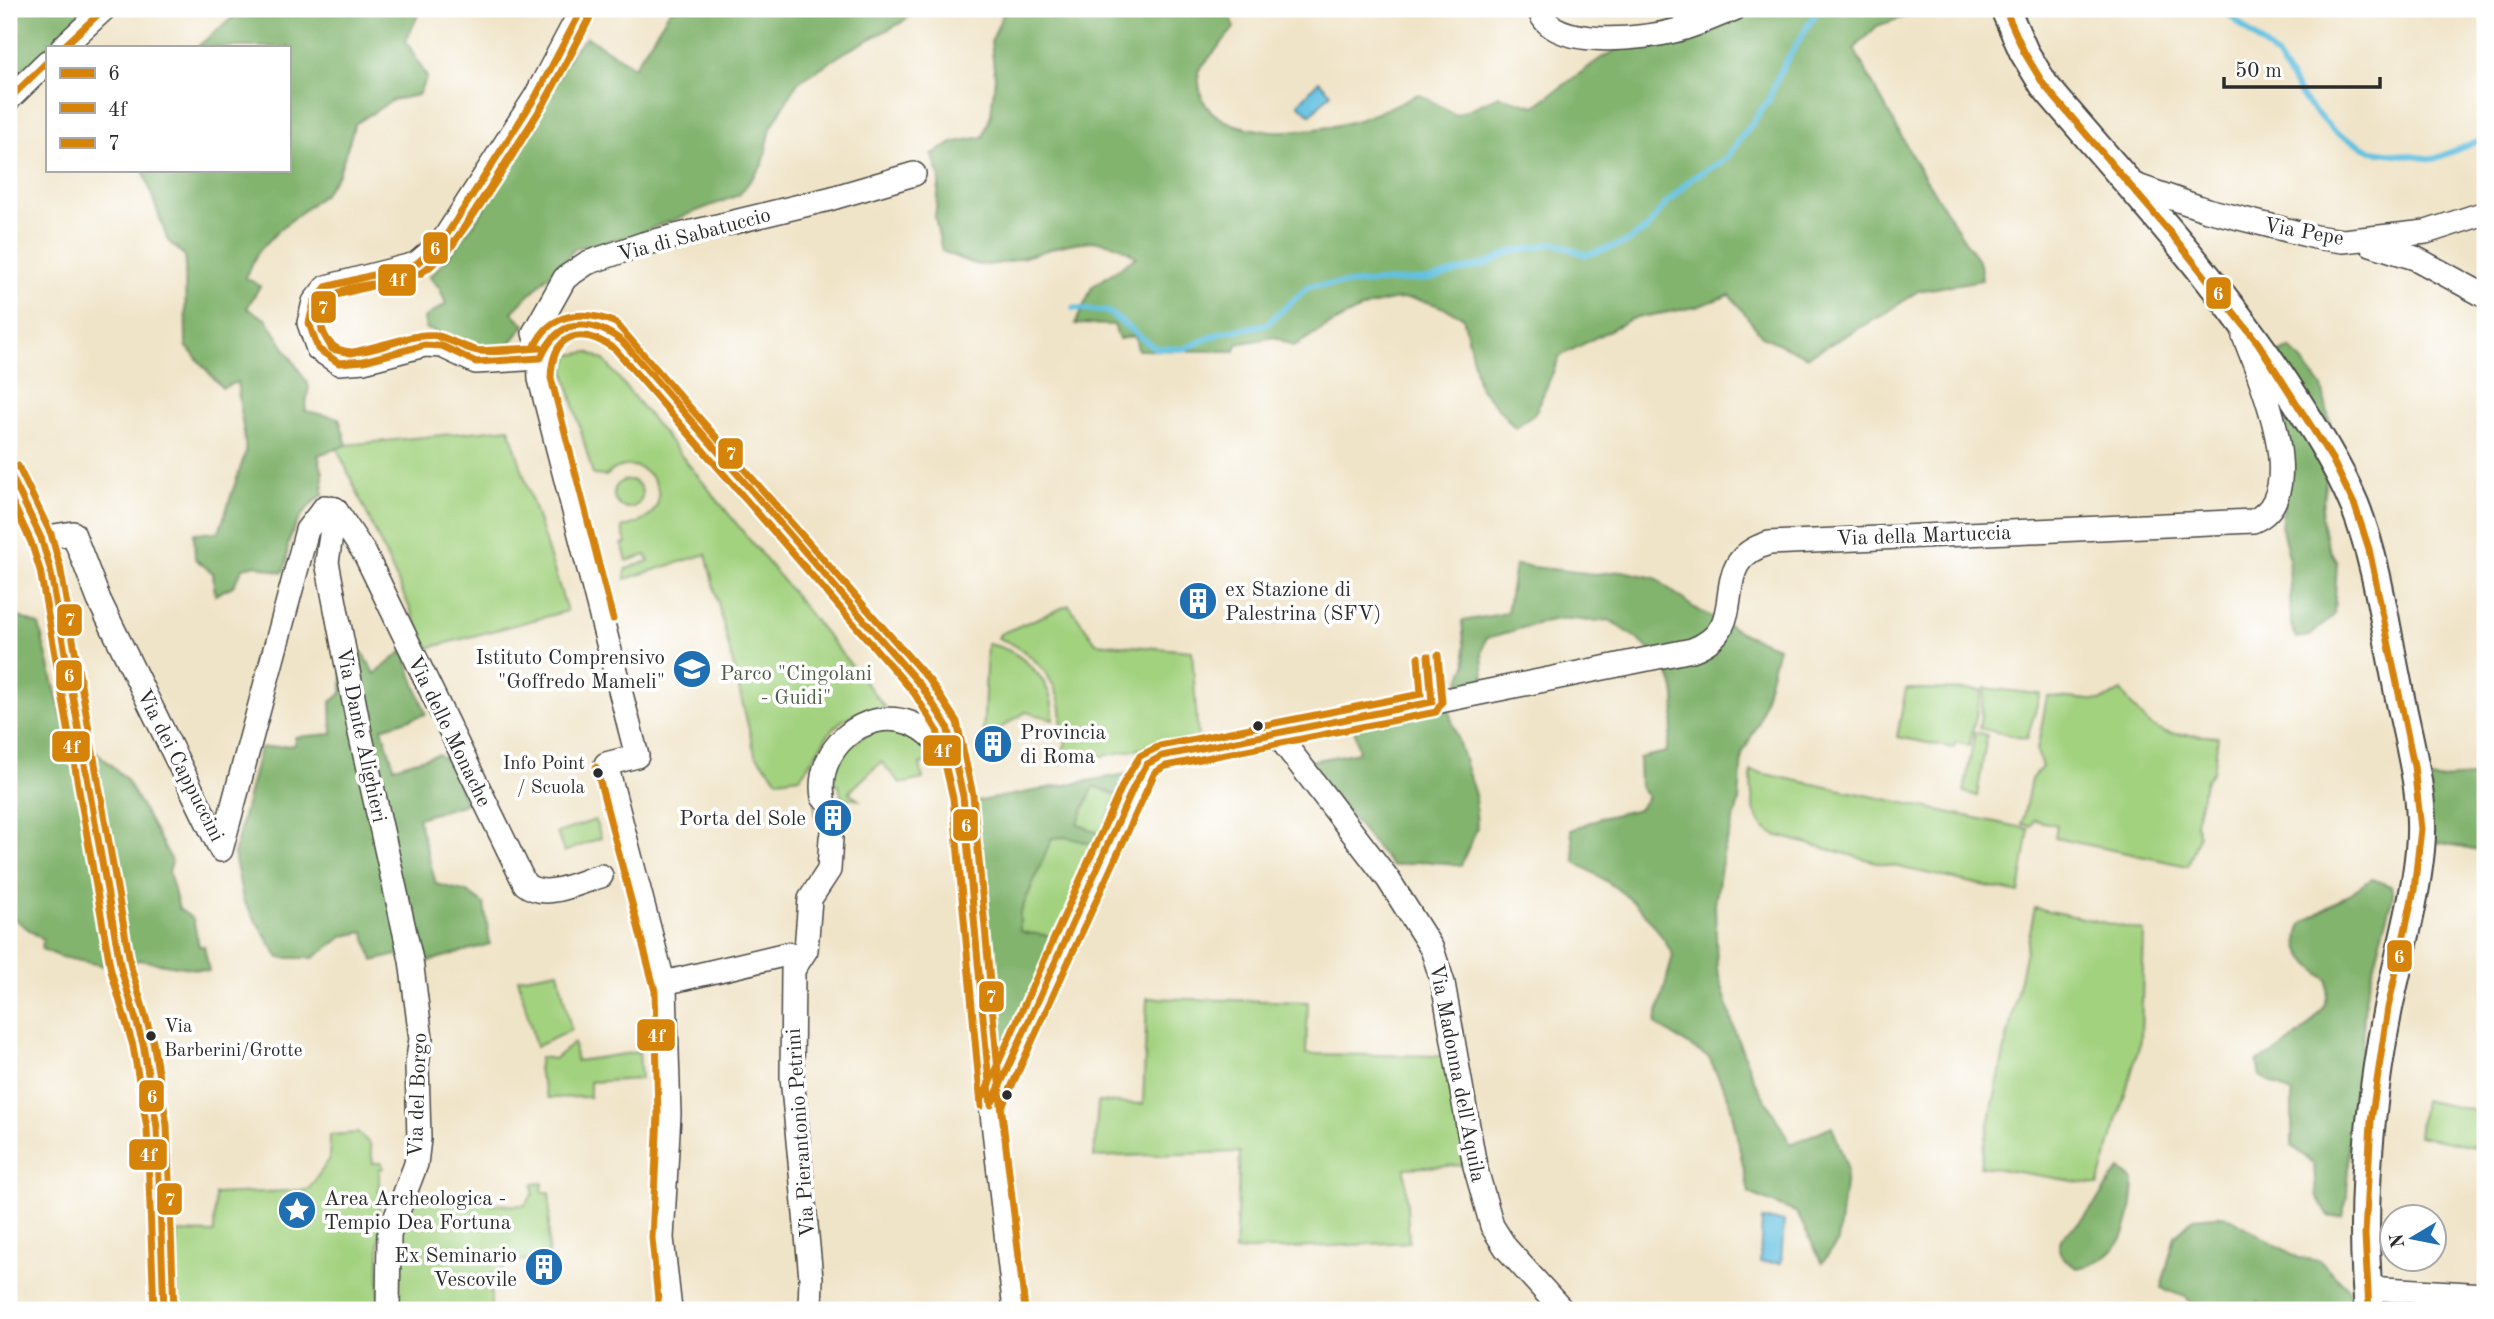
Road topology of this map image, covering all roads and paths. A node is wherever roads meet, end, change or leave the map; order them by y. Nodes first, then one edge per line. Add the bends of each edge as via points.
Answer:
1 (104, 9) edge
2 (1539, 9) edge
3 (1734, 9) edge
4 (2005, 9) edge
5 (581, 12) edge
6 (64, 46) edge
7 (46, 63) edge
8 (9, 99) edge
9 (914, 174) dead end
10 (2126, 181) junction
11 (2485, 213) edge
12 (2343, 241) junction
13 (2485, 296) edge
14 (2232, 306) junction
15 (544, 350) junction
16 (9, 471) edge
17 (335, 509) junction
18 (41, 538) junction
19 (922, 687) junction
20 (883, 720) junction
21 (1276, 733) junction
22 (958, 773) junction
23 (823, 797) tunnel mouth
24 (831, 838) tunnel mouth
25 (632, 866) junction
26 (800, 957) junction
27 (411, 960) joint
28 (664, 983) junction
29 (991, 1105) junction
30 (2485, 1295) edge
31 (2368, 1299) edge
32 (164, 1310) edge
33 (388, 1310) edge
34 (670, 1310) edge
35 (810, 1310) edge
36 (1015, 1310) edge
37 (1562, 1310) edge

1 - 6 street
2 - 3 street via 1554,29 1600,38 1675,31
4 - 10 main road via 2040,79
5 - 15 street via 536,96 442,242 416,264 326,288 314,302 309,323 313,340 326,358 339,363 434,345 477,362
7 - 8 street
9 - 15 street, Via di Sabatuccio via 643,244 587,263 565,278 534,333
10 - 12 street, Via Pepe via 2207,210
10 - 14 main road
11 - 12 street, Via Pepe via 2426,232
12 - 13 street via 2403,253
14 - 21 street, Via della Martuccia via 2261,380 2278,443 2278,494 2263,516 2248,522 1769,542 1749,552 1736,568 1724,625 1715,639 1704,645
14 - 31 main road via 2321,441 2357,514 2375,575 2419,804 2418,869 2388,1013 2372,1122 2365,1241
15 - 19 street via 556,332 577,324 603,328 622,341
15 - 25 street, Via di Sabatuccio via 540,380 638,756 606,764
16 - 18 street
17 - 18 street, Via dei Cappuccini via 326,507 319,512 307,530 220,850 99,600 73,533
17 - 25 street, Via delle Monache via 365,554 525,884 542,892
17 - 27 street, Via Dante Alighieri via 327,562
18 - 32 street via 56,599 121,969 146,1056 158,1143
19 - 20 street via 926,700 918,710
19 - 22 street via 943,716
20 - 22 street via 904,721 923,730 942,747
20 - 23 street via 859,726 837,746 823,771
21 - 29 street via 1162,756 1147,764
21 - 37 street, Via Madonna dell'Aquila via 1384,873 1432,949 1443,983 1489,1219 1506,1248
22 - 29 street
24 - 26 street, Via Pierantonio Petrini via 829,870 810,899 806,950
25 - 28 street
26 - 28 street via 788,954
26 - 35 street, Via Pierantonio Petrini via 793,970 792,1077
27 - 33 street, Via del Borgo via 421,1040 419,1139 416,1164 389,1235
28 - 34 street via 670,1068 662,1238
29 - 36 street
30 - 31 street

